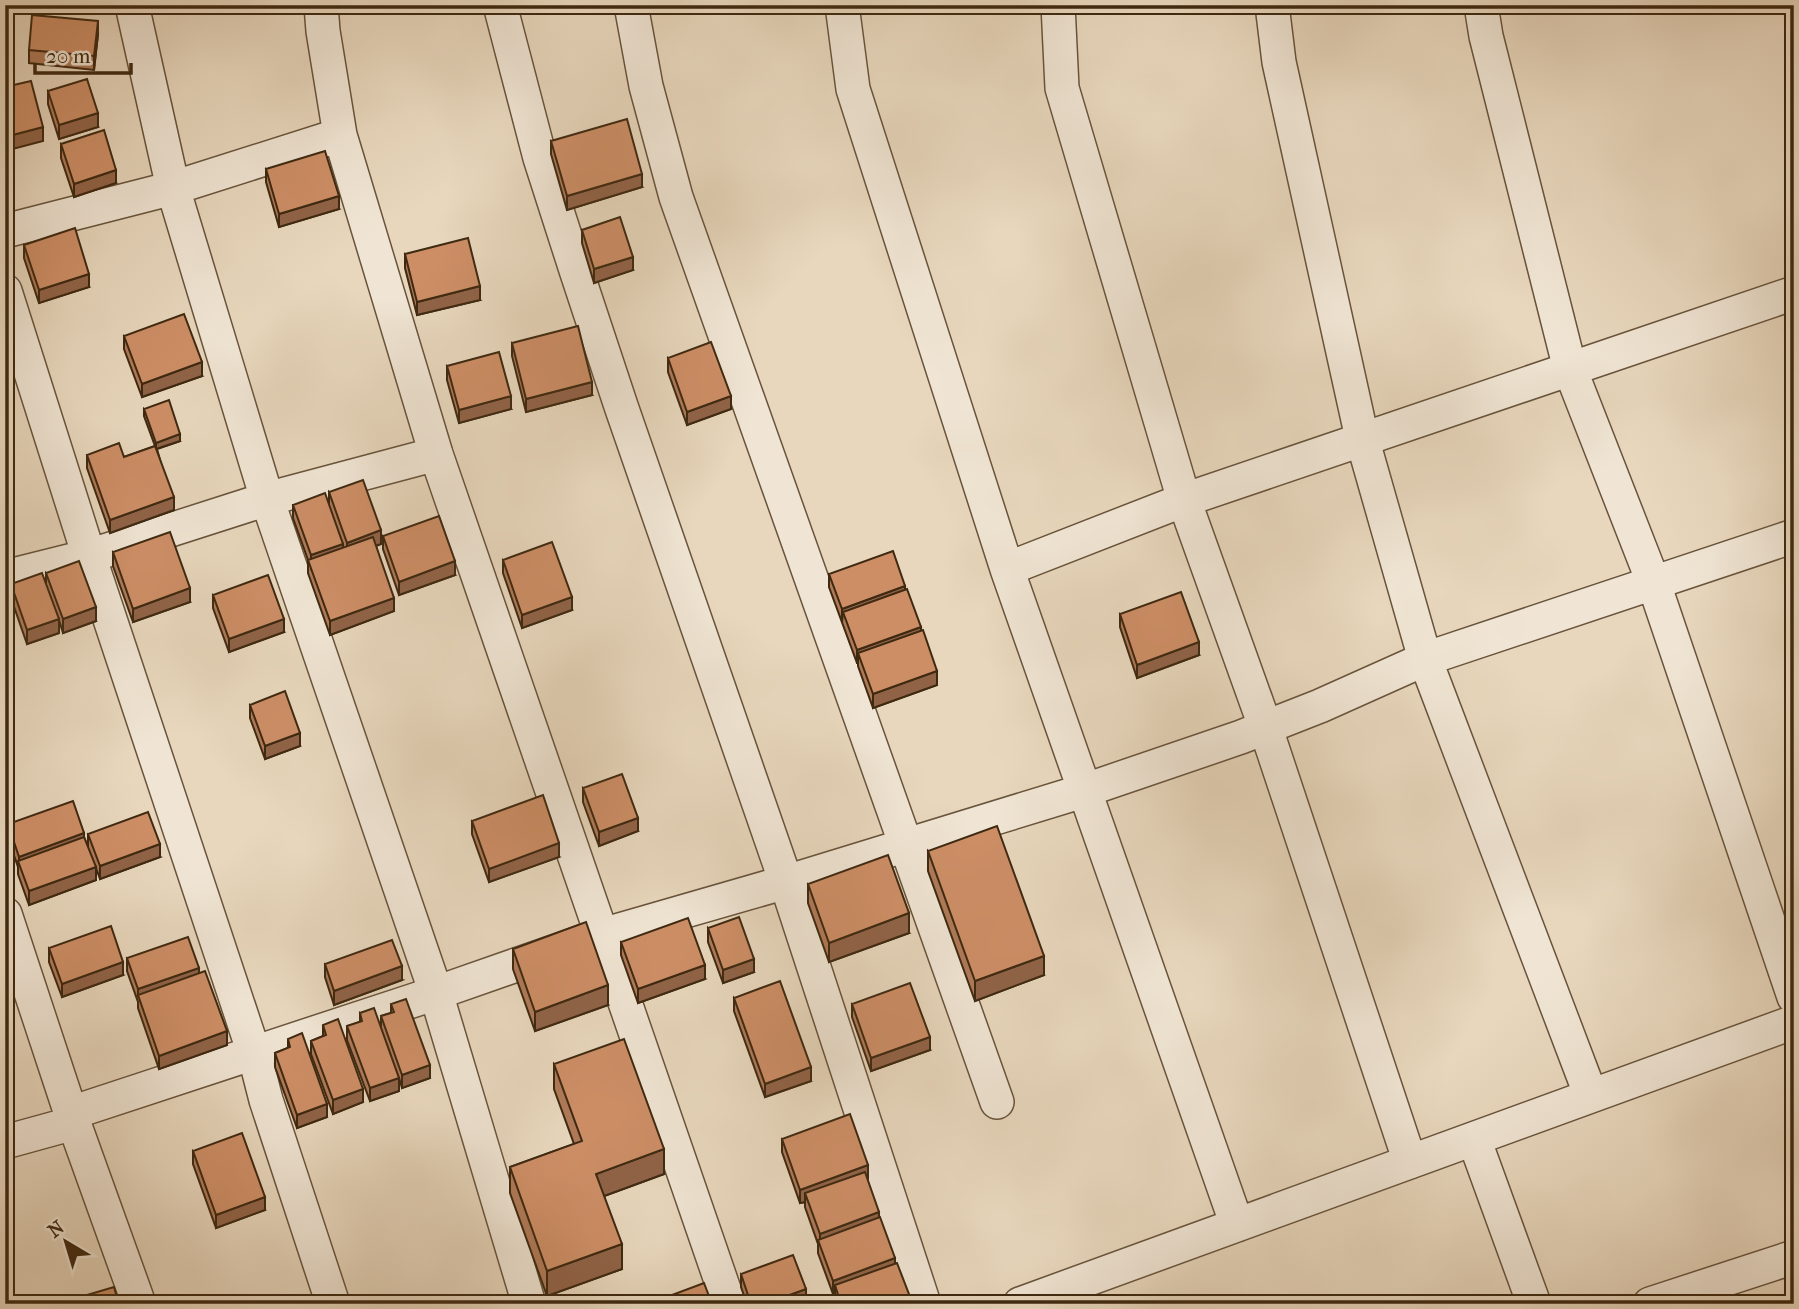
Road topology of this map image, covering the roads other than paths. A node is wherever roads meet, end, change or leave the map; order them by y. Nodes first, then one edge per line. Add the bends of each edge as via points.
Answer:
1 (132, 5) edge
2 (321, 5) edge
3 (500, 5) edge
4 (631, 5) edge
5 (842, 5) edge
6 (1058, 5) edge
7 (1272, 5) edge
8 (1481, 5) edge
9 (340, 135) junction
10 (173, 188) junction
11 (5, 230) edge
12 (5, 291) edge
13 (1794, 293) edge
14 (1570, 369) junction
15 (1362, 438) junction
16 (436, 454) junction
17 (267, 499) junction
18 (1184, 500) junction
19 (1794, 537) edge
20 (89, 556) junction
21 (1007, 569) junction
22 (5, 577) edge
23 (1654, 584) junction
24 (1425, 659) junction
25 (1265, 726) junction
26 (1083, 791) junction
27 (906, 846) junction
28 (786, 882) junction
29 (5, 915) edge
30 (602, 936) junction
31 (436, 993) junction
32 (1794, 996) edge
33 (1794, 1022) edge
34 (254, 1053) junction
35 (1591, 1096) junction
36 (997, 1102) dead end
37 (73, 1118) junction
38 (1474, 1139) junction
39 (5, 1142) edge
40 (1410, 1162) junction
41 (1237, 1225) junction
42 (1794, 1257) edge
43 (139, 1304) edge
44 (333, 1304) edge
45 (528, 1304) edge
46 (729, 1304) edge
47 (925, 1304) edge
48 (1020, 1304) edge
49 (1534, 1304) edge
50 (1650, 1304) edge

1 - 10 street
2 - 9 street
3 - 28 street via 572,258
4 - 27 street via 646,86 676,197
5 - 21 street via 853,89
6 - 18 street via 1062,88
7 - 15 street via 1279,62
8 - 14 street
9 - 10 street
9 - 16 street
10 - 11 street
10 - 17 street
12 - 20 street
13 - 14 street
14 - 15 street
14 - 23 street
15 - 18 street
15 - 24 street
16 - 17 street
16 - 30 street
17 - 20 street
17 - 31 street
18 - 21 street
18 - 25 street
19 - 23 street
20 - 22 street
20 - 34 street
21 - 26 street
23 - 24 street
23 - 32 street
24 - 25 street
24 - 35 street
25 - 26 street
25 - 40 street
26 - 27 street
26 - 41 street
27 - 28 street
27 - 36 street
28 - 30 street
28 - 47 street
29 - 37 street
30 - 31 street
30 - 46 street
31 - 34 street
31 - 45 street
33 - 35 street
34 - 37 street
34 - 44 street
35 - 38 street
37 - 39 street
37 - 43 street
38 - 40 street
38 - 49 street
40 - 41 street
41 - 48 street
42 - 50 street

